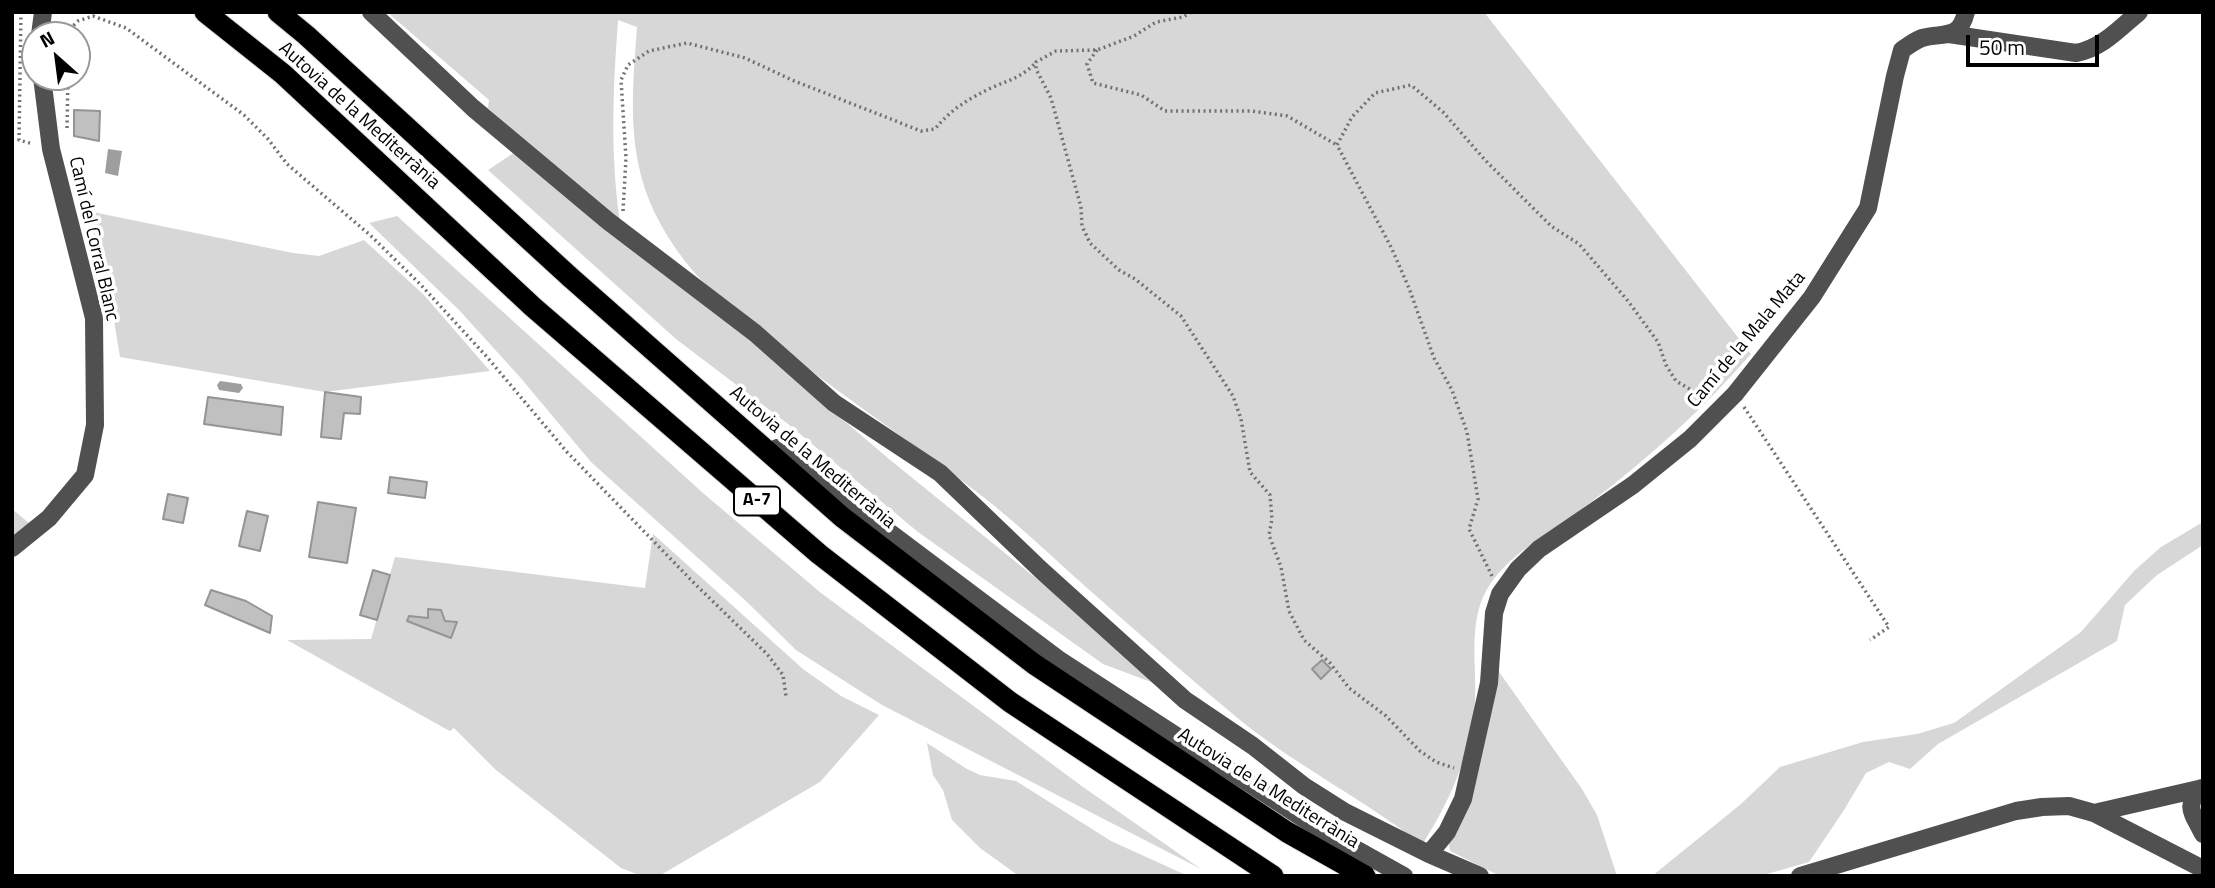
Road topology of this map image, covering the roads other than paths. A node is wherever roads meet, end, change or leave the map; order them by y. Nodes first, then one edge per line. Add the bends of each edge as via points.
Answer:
1 (205, 12) edge
2 (278, 12) edge
3 (371, 12) edge
4 (1966, 12) edge
5 (2139, 12) edge
6 (1949, 34) junction
7 (44, 91) edge
8 (684, 378) junction
9 (12, 548) edge
10 (2202, 788) edge
11 (2094, 813) junction
12 (2203, 834) edge
13 (1429, 854) junction
14 (2203, 869) edge
15 (1273, 876) edge
16 (1366, 876) edge
17 (1404, 876) edge
18 (1480, 876) edge
19 (1800, 876) edge

1 - 15 highway, Autovia de la Mediterrània / A-7 via 283,74 533,307 819,554 1010,702
2 - 8 highway, Autovia de la Mediterrània / A-7
3 - 13 street via 473,108 621,231 755,333 834,403 940,472 1185,701 1345,812
4 - 6 street via 1957,32
5 - 6 street via 2089,51
6 - 13 street, Camí de la Mala Mata via 1922,38 1902,50 1868,208 1812,297 1735,394 1690,439 1633,485 1539,549 1500,594 1494,614 1489,683 1463,799 1447,832
7 - 9 street, Camí del Corral Blanc via 51,149 94,318 95,425 85,475 50,518
8 - 16 highway, Autovia de la Mediterrània / A-7 via 842,517 1034,664 1287,832
8 - 17 street via 1058,659 1318,828
10 - 11 street
10 - 12 street via 2190,807
11 - 14 street
11 - 19 street via 2069,806 2016,811
13 - 18 street

